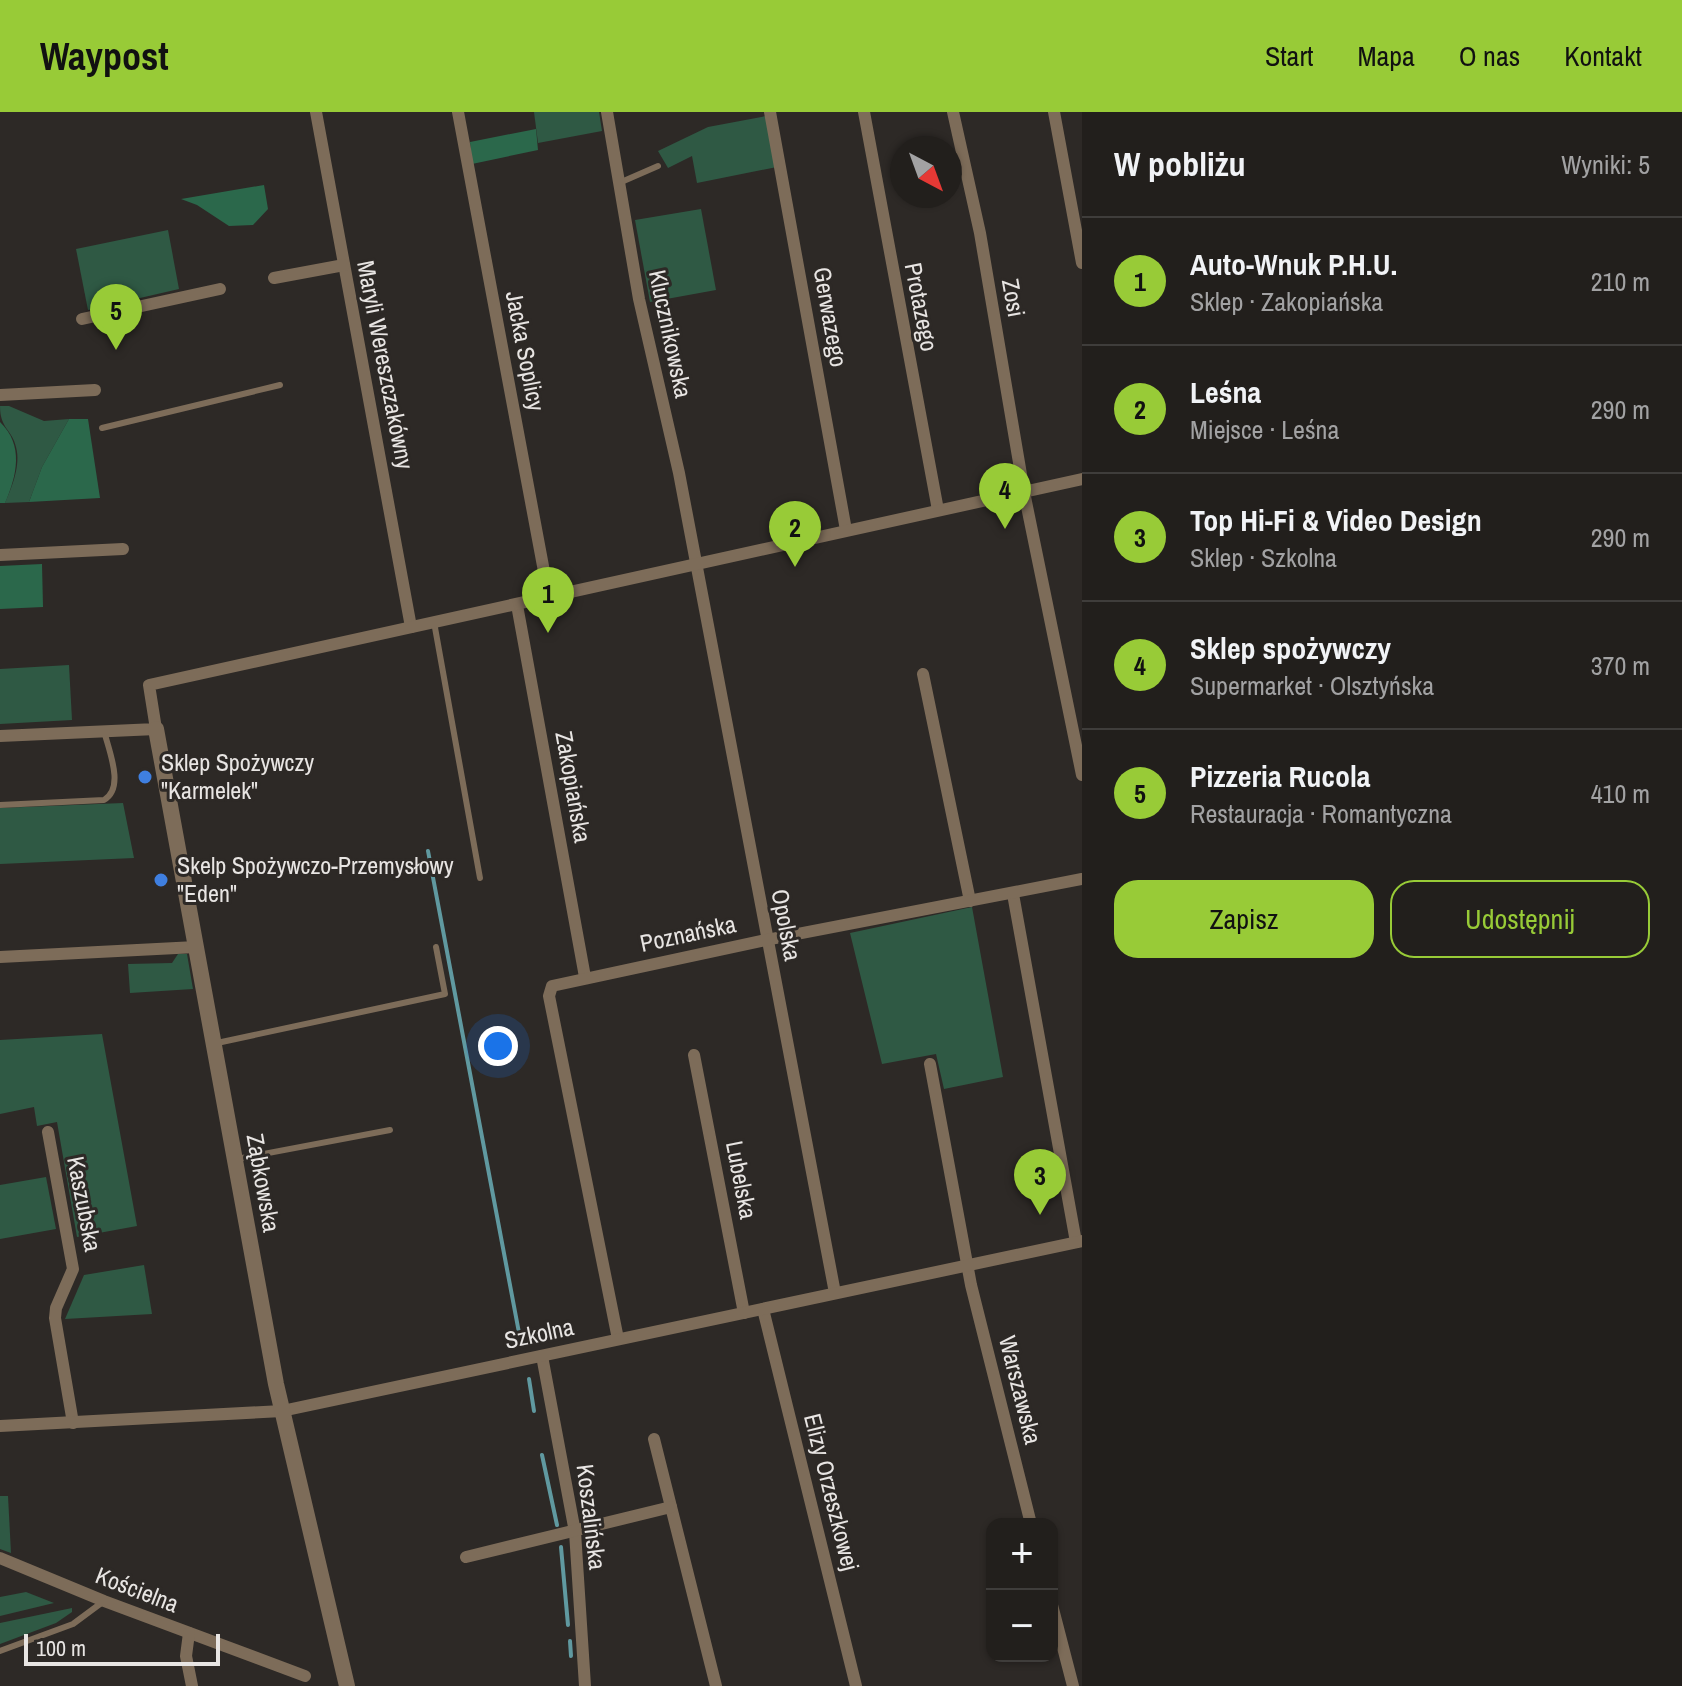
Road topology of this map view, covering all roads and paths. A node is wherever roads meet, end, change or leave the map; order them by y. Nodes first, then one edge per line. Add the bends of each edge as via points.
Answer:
1 (316, 112) edge
2 (458, 112) edge
3 (607, 112) edge
4 (770, 112) edge
5 (864, 112) edge
6 (953, 112) edge
7 (1054, 112) edge
8 (658, 166) dead end
9 (619, 183) junction
10 (1082, 263) edge
11 (344, 265) junction
12 (274, 278) dead end
13 (220, 289) dead end
14 (82, 319) dead end
15 (280, 385) dead end
16 (95, 390) dead end
17 (0, 395) edge
18 (102, 428) dead end
19 (1082, 479) edge
20 (1024, 492) junction
21 (938, 510) junction
22 (846, 530) junction
23 (123, 549) dead end
24 (0, 555) edge
25 (697, 565) junction
26 (549, 598) junction
27 (517, 605) junction
28 (434, 622) junction
29 (411, 627) junction
30 (923, 674) dead end
31 (156, 729) junction
32 (104, 731) junction
33 (0, 736) edge
34 (1082, 775) edge
35 (0, 805) edge
36 (480, 878) dead end
37 (1082, 879) edge
38 (1013, 894) junction
39 (970, 901) junction
40 (766, 940) junction
41 (196, 947) junction
42 (436, 947) dead end
43 (0, 957) edge
44 (585, 977) junction
45 (213, 1044) junction
46 (694, 1055) dead end
47 (930, 1064) dead end
48 (390, 1130) dead end
49 (48, 1132) dead end
50 (234, 1159) junction
51 (1079, 1241) edge
52 (968, 1266) junction
53 (835, 1293) junction
54 (763, 1309) junction
55 (744, 1313) junction
56 (618, 1339) junction
57 (542, 1356) junction
58 (282, 1411) junction
59 (73, 1423) junction
60 (0, 1426) edge
61 (654, 1439) dead end
62 (671, 1507) junction
63 (1030, 1518) edge
64 (575, 1532) junction
65 (466, 1557) dead end
66 (0, 1558) edge
67 (104, 1601) junction
68 (1058, 1628) edge
69 (189, 1633) junction
70 (0, 1651) edge
71 (305, 1676) dead end
72 (192, 1686) edge
73 (347, 1686) edge
74 (585, 1686) edge
75 (716, 1686) edge
76 (856, 1686) edge
77 (1073, 1686) edge

1 - 11 street, Maryli Wereszczakówny
2 - 26 street, Jacka Soplicy
3 - 9 street, Klucznikowska
4 - 22 street, Gerwazego
5 - 21 street, Protazego
6 - 20 street, Zosi via 980,233
7 - 10 street
8 - 9 lane
9 - 25 street, Klucznikowska
11 - 12 street
11 - 29 street, Maryli Wereszczakówny
13 - 14 street
15 - 18 lane
16 - 17 street
19 - 20 street
20 - 21 street
20 - 34 street, Zosi
21 - 22 street
22 - 25 street
23 - 24 street
25 - 26 street
25 - 40 street, Opolska
26 - 27 street
27 - 28 street
27 - 44 street, Zakopiańska
28 - 29 street
28 - 36 lane
29 - 31 street, Ząbkowska via 149,685
30 - 39 street
31 - 32 street
31 - 41 street, Ząbkowska
32 - 33 street
32 - 35 lane via 115,784 109,798
37 - 38 street, Poznańska
38 - 39 street, Poznańska
38 - 51 street
39 - 40 street, Poznańska
40 - 44 street, Poznańska
40 - 53 street, Opolska
41 - 43 street
41 - 45 street, Ząbkowska
42 - 45 lane via 445,994
44 - 56 street, Poznańska via 556,983 549,996
45 - 50 street, Ząbkowska
46 - 55 street, Lubelska
47 - 52 street, Warszawska
48 - 50 lane
49 - 59 street, Kaszubska via 73,1269 55,1318
50 - 58 street, Ząbkowska
51 - 52 street, Szkolna
52 - 53 street, Szkolna
52 - 63 street, Warszawska
53 - 54 street, Szkolna
54 - 55 street, Szkolna
54 - 76 street, Elizy Orzeszkowej
55 - 56 street, Szkolna
56 - 57 street, Szkolna
57 - 58 street, Szkolna
57 - 64 street, Koszalińska
58 - 59 street, Szkolna
58 - 73 street, Ząbkowska
59 - 60 street, Szkolna
61 - 62 street
62 - 64 street
62 - 75 street
64 - 65 street
64 - 74 street, Koszalińska
66 - 67 street, Kościelna
67 - 69 street, Kościelna
67 - 70 lane via 73,1624
68 - 77 street
69 - 71 street, Kościelna
69 - 72 street via 186,1656

